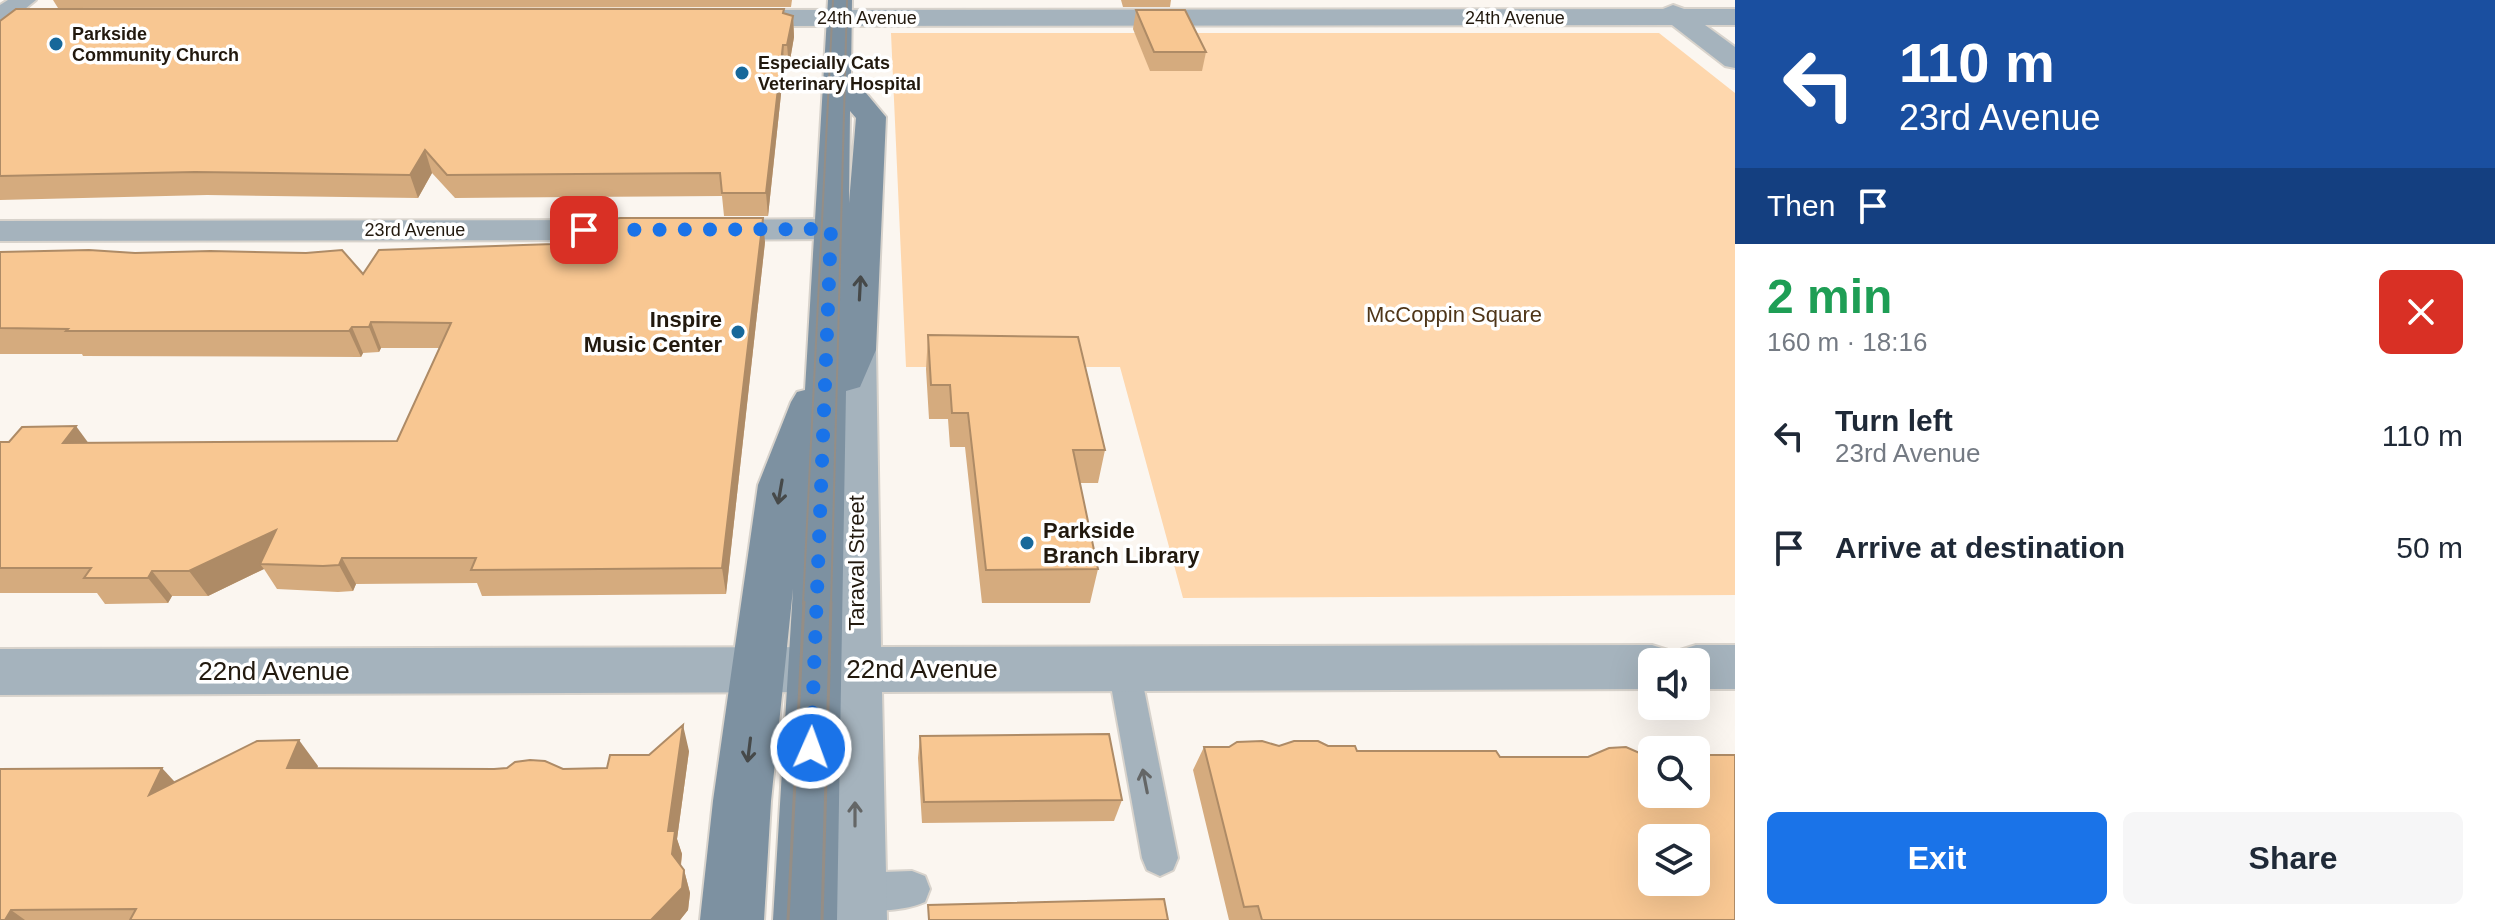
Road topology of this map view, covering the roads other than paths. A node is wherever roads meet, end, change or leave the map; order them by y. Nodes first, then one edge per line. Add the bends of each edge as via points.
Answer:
1 (24, 0) edge
2 (1655, 0) edge
3 (840, 9) edge
4 (1679, 17) junction
5 (1735, 17) edge
6 (0, 18) edge
7 (715, 18) edge
8 (46, 19) edge
9 (1735, 60) edge
10 (837, 76) junction
11 (831, 229) junction
12 (0, 231) edge
13 (841, 358) junction
14 (1638, 667) edge
15 (1710, 667) edge
16 (1735, 667) edge
17 (758, 669) junction
18 (835, 669) junction
19 (1124, 669) junction
20 (0, 672) edge
21 (1160, 858) dead end
22 (912, 889) dead end
23 (830, 905) edge
24 (732, 920) edge

1 - 6 street
2 - 4 street
3 - 4 street, 24th Avenue
3 - 7 street, 24th Avenue
3 - 10 street, Taraval Street
4 - 5 street, 24th Avenue
4 - 9 street
6 - 8 street
10 - 11 street, Taraval Street
13 -> 10 street, Taraval Street via 871,117
11 - 12 street, 23rd Avenue
11 - 13 street, Taraval Street
13 -> 17 street, Taraval Street via 781,485
13 - 18 street, Taraval Street
13 - 18 street, Taraval Street via 822,444
14 - 19 street, 22nd Avenue
15 - 16 street
17 - 18 street, 22nd Avenue
17 - 20 street, 22nd Avenue
17 -> 24 street, Taraval Street
18 - 19 street, 22nd Avenue
18 - 23 street, Taraval Street
21 -> 19 lane
22 - 23 lane

